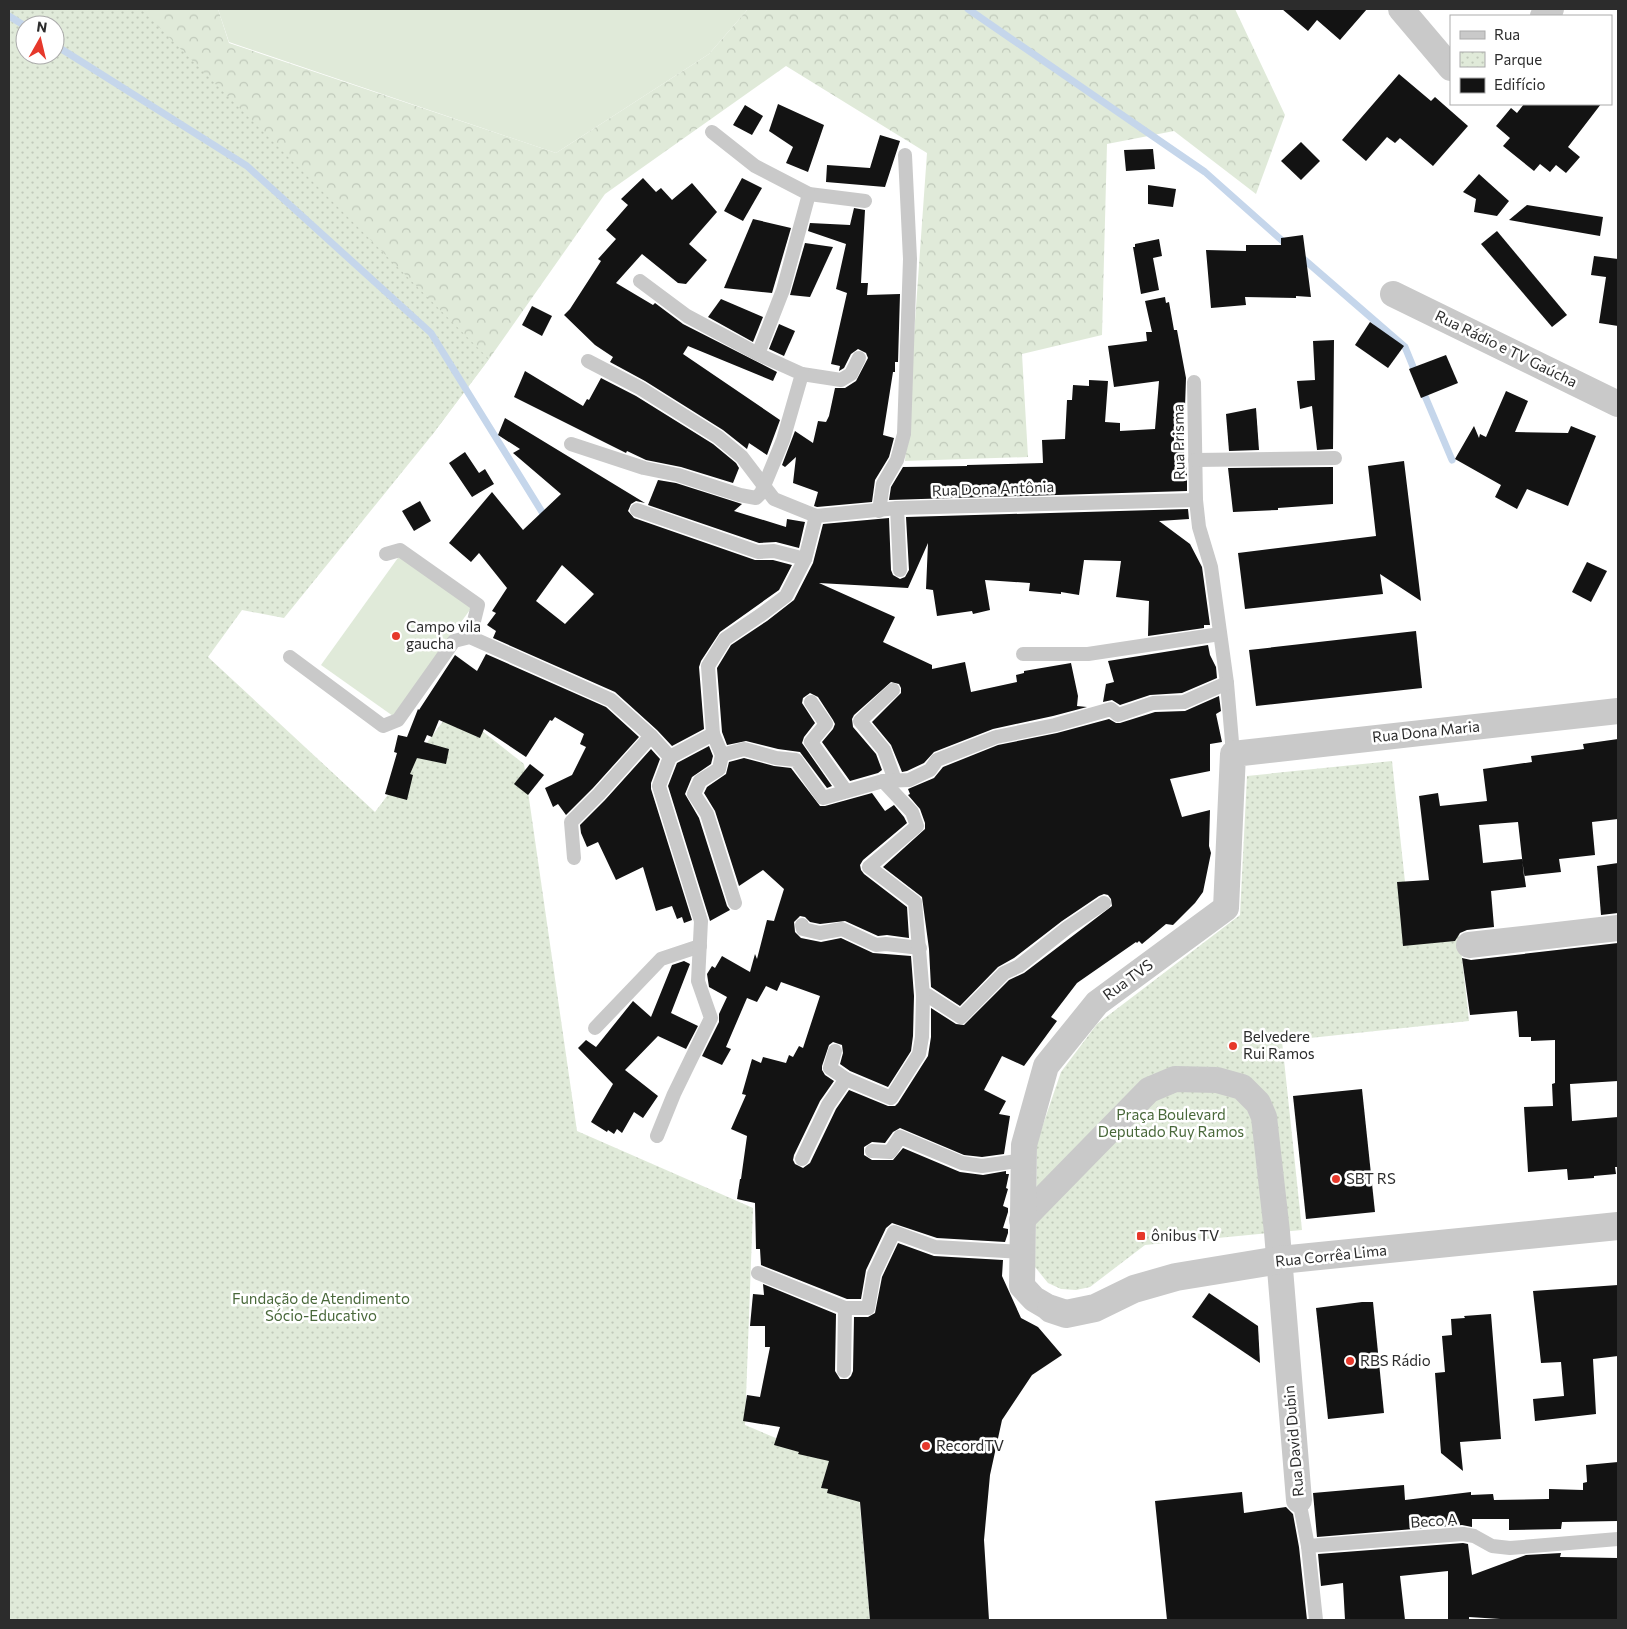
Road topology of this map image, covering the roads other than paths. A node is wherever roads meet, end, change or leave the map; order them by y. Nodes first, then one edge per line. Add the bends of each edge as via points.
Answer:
1 (1401, 9) edge
2 (1450, 67) edge
3 (712, 132) dead end
4 (905, 155) dead end
5 (809, 194) junction
6 (865, 200) dead end
7 (640, 281) dead end
8 (1393, 294) dead end
9 (758, 354) junction
10 (859, 358) dead end
11 (588, 361) dead end
12 (802, 374) junction
13 (1194, 382) dead end
14 (1618, 404) edge
15 (571, 444) dead end
16 (1335, 458) dead end
17 (1195, 460) junction
18 (764, 486) junction
19 (1196, 500) junction
20 (897, 508) junction
21 (636, 510) dead end
22 (880, 511) junction
23 (816, 516) junction
24 (386, 554) dead end
25 (805, 559) junction
26 (900, 570) dead end
27 (1220, 634) junction
28 (470, 637) junction
29 (1023, 654) dead end
30 (290, 657) dead end
31 (1227, 683) junction
32 (893, 690) dead end
33 (811, 702) dead end
34 (1618, 711) edge
35 (713, 734) junction
36 (651, 736) junction
37 (1233, 754) junction
38 (722, 755) junction
39 (670, 757) junction
40 (889, 780) junction
41 (846, 791) junction
42 (574, 858) dead end
43 (734, 903) dead end
44 (1104, 903) dead end
45 (802, 925) dead end
46 (1618, 928) edge
47 (700, 946) junction
48 (1469, 946) dead end
49 (920, 948) junction
50 (923, 996) junction
51 (595, 1028) dead end
52 (835, 1052) dead end
53 (846, 1079) junction
54 (656, 1136) dead end
55 (872, 1151) dead end
56 (802, 1159) dead end
57 (1024, 1160) junction
58 (1022, 1220) junction
59 (1618, 1226) edge
60 (1022, 1252) junction
61 (1280, 1260) junction
62 (758, 1273) dead end
63 (845, 1308) junction
64 (1051, 1309) joint
65 (844, 1371) dead end
66 (1299, 1500) joint
67 (1618, 1540) edge
68 (1308, 1546) junction
69 (1316, 1620) edge

1 - 2 street
3 - 5 lane via 755,166
4 - 22 lane via 910,259 904,434 897,460 883,484
5 - 6 lane
5 - 9 lane via 783,290
7 - 9 lane via 687,316
8 - 14 street, Rua Rádio e TV Gaúcha
9 - 12 lane
10 - 12 lane via 851,374 842,380
11 - 18 lane, Rua Dona Antônia via 640,388 718,437 742,457
12 - 18 lane via 783,440
13 - 17 lane, Rua Prisma
15 - 18 lane via 740,495 756,498
16 - 17 lane
17 - 19 lane, Rua Prisma
18 - 23 lane, Rua Dona Antônia via 774,499
19 - 20 lane, Rua Dona Antônia
19 - 27 lane via 1199,527 1211,567
20 - 22 lane, Rua Dona Antônia
20 - 26 lane
21 - 25 lane via 758,552 774,551
22 - 23 lane, Rua Dona Antônia
23 - 25 lane
24 - 28 lane via 400,550 478,605
25 - 35 lane via 786,596 725,639 708,666
27 - 29 lane via 1088,654
27 - 31 lane
28 - 30 lane via 454,641 398,720 383,726
28 - 36 lane via 611,700
31 - 37 lane
31 - 40 lane via 1184,702 1153,703 1118,714 1111,709 996,737 937,760 930,770 910,780
32 - 40 lane via 860,721 884,750
33 - 41 lane via 826,724 811,742
34 - 37 street, Rua Dona Maria
35 - 38 lane
35 - 39 lane
36 - 39 lane
36 - 42 lane via 571,822
37 - 57 street, Rua TVS via 1226,908 1097,1002 1046,1066 1024,1145
38 - 41 lane via 744,748 776,758 796,760 823,798
38 - 43 lane via 719,769 700,781 694,794 706,814
39 - 47 lane via 659,786 701,921
40 - 41 lane
40 - 49 lane via 912,812 917,826 868,867 914,902
44 - 50 lane via 1019,966 1004,973 961,1017 927,995
45 - 49 lane via 803,929 820,933 842,929 876,946
46 - 48 street
47 - 51 lane via 661,959
47 - 54 lane via 698,981 711,1018
49 - 50 lane
50 - 53 lane via 922,1037 918,1054 891,1098
52 - 53 lane via 830,1068
53 - 56 lane via 828,1105
55 - 57 lane via 890,1152 900,1137 962,1163 982,1166
57 - 58 street, Rua TVS
58 - 60 street, Rua TVS
58 - 61 street, Rua David Dubin via 1149,1090 1176,1079 1217,1080 1242,1087 1258,1103 1264,1117
59 - 61 street, Rua Corrêa Lima
60 - 63 lane via 935,1247 894,1232 874,1274 868,1308
60 - 64 street, Rua TVS via 1022,1286 1034,1299
61 - 64 street, Rua Corrêa Lima via 1176,1277 1134,1289 1095,1308 1066,1314
61 - 66 street, Rua David Dubin
62 - 63 lane
63 - 65 lane
66 - 68 lane, Rua David Dubin
67 - 68 lane, Beco A via 1510,1548 1492,1546 1463,1534
68 - 69 lane, Rua David Dubin

